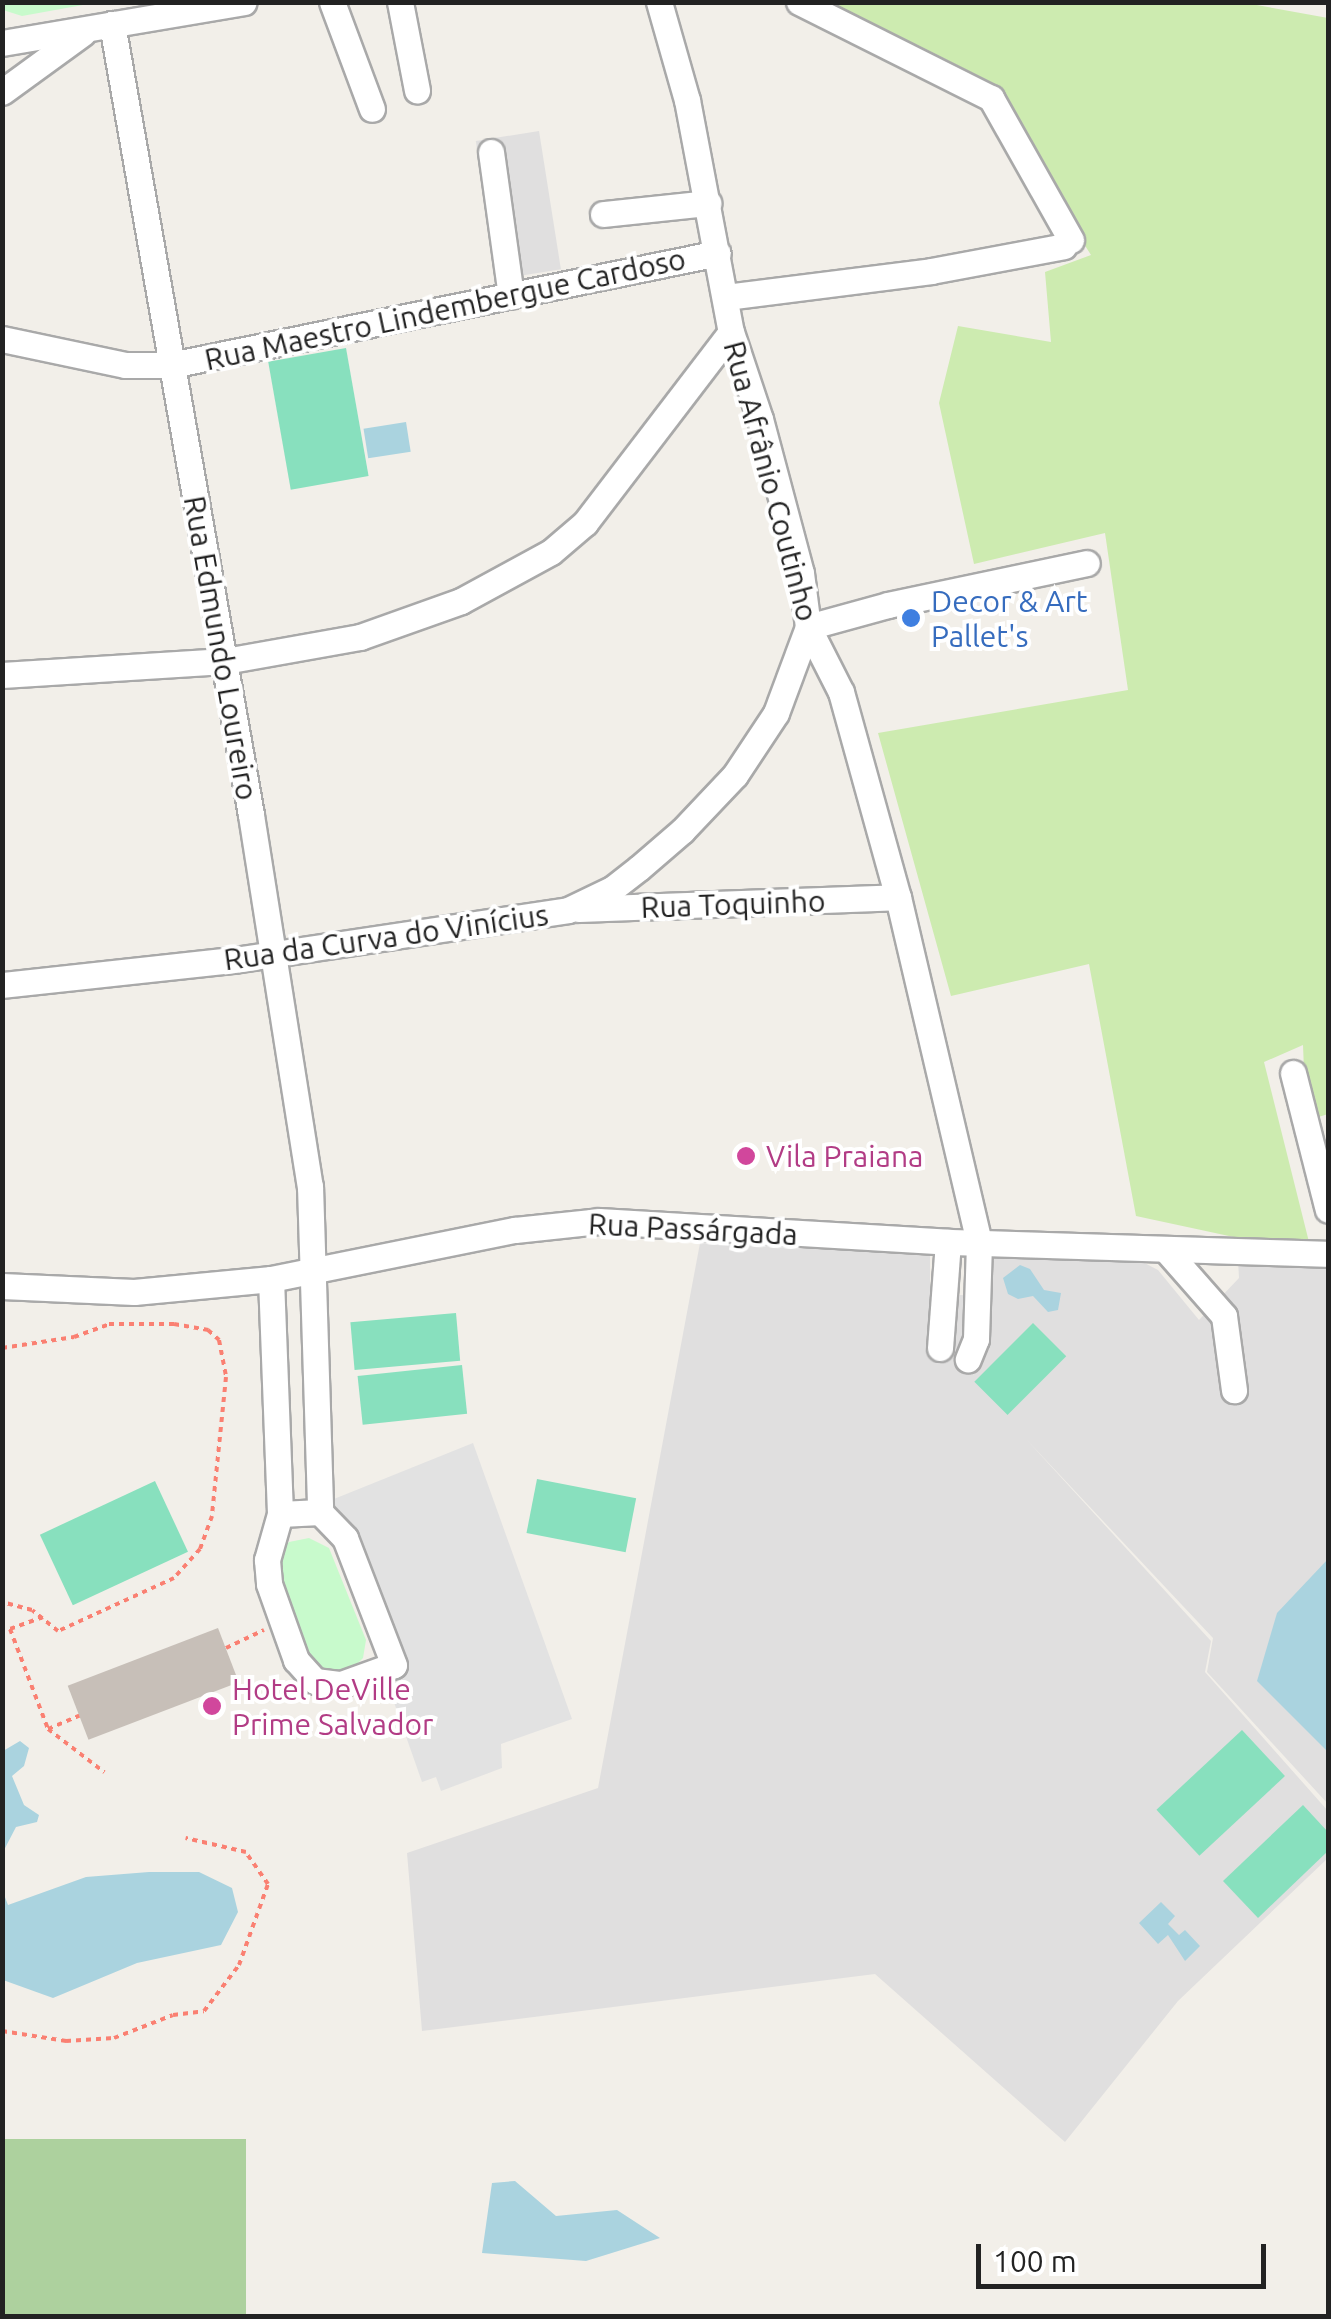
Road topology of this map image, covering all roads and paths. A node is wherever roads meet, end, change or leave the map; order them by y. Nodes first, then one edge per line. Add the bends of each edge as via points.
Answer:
1 (244, 2) edge
2 (332, 2) edge
3 (400, 2) edge
4 (659, 2) edge
5 (800, 2) edge
6 (149, 10) edge
7 (100, 27) junction
8 (2, 43) edge
9 (417, 90) dead end
10 (2, 92) edge
11 (372, 109) dead end
12 (491, 152) dead end
13 (708, 203) junction
14 (604, 214) dead end
15 (718, 254) junction
16 (511, 296) junction
17 (726, 297) junction
18 (731, 332) junction
19 (2, 339) edge
20 (171, 365) junction
21 (1087, 563) dead end
22 (808, 628) junction
23 (224, 662) junction
24 (2, 675) edge
25 (898, 897) junction
26 (568, 910) junction
27 (272, 954) junction
28 (2, 984) edge
29 (1293, 1072) dead end
30 (1328, 1210) edge
31 (948, 1242) junction
32 (979, 1244) junction
33 (1178, 1250) junction
34 (1328, 1254) edge
35 (316, 1273) junction
36 (271, 1279) junction
37 (2, 1286) edge
38 (2, 1348) edge
39 (940, 1348) dead end
40 (968, 1359) dead end
41 (320, 1512) junction
42 (280, 1514) junction
43 (2, 1602) edge
44 (43, 1618) junction
45 (282, 1621) junction
46 (10, 1629) junction
47 (2, 1632) edge
48 (226, 1648) dead end
49 (79, 1716) dead end
50 (48, 1729) junction
51 (104, 1772) dead end
52 (186, 1838) dead end
53 (2, 2031) edge

1 - 6 street
2 - 11 street
3 - 9 street
4 - 13 street, Rua Afrânio Coutinho
5 - 17 street via 991,98 1068,243 931,271
6 - 7 street
7 - 8 street
7 - 10 street
7 - 20 street, Rua Edmundo Loureiro
12 - 16 street
13 - 14 street
13 - 15 street, Rua Afrânio Coutinho
15 - 16 street, Rua Maestro Lindembergue Cardoso
15 - 17 street, Rua Afrânio Coutinho
16 - 20 street, Rua Maestro Lindembergue Cardoso
17 - 18 street, Rua Afrânio Coutinho
18 - 22 street, Rua Afrânio Coutinho via 796,554
18 - 23 street via 612,493 551,552 409,622 360,638
19 - 20 street, Rua Maestro Lindembergue Cardoso via 125,366
20 - 23 street, Rua Edmundo Loureiro
21 - 22 street
22 - 25 street, Rua Afrânio Coutinho via 841,692
22 - 26 street, Rua da Curva do Vinícius via 776,713 735,775 639,868
23 - 24 street
23 - 27 street, Rua Edmundo Loureiro
25 - 26 street, Rua Toquinho
25 - 32 street, Rua Afrânio Coutinho
26 - 27 street, Rua da Curva do Vinícius
27 - 28 street, Rua da Curva do Vinícius
27 - 35 street, Rua Edmundo Loureiro via 310,1186
29 - 30 street
31 - 32 street, Rua Passárgada
31 - 35 street, Rua Passárgada via 575,1222
31 - 39 street
32 - 33 street, Rua Passárgada
32 - 40 street, Rua Afrânio Coutinho via 976,1339
33 - 33 street via 1224,1316 1234,1390 1242,1316
33 - 34 street, Rua Passárgada
35 - 36 street, Rua Passárgada
35 - 41 street, Rua Edmundo Loureiro
36 - 37 street, Rua Passárgada via 134,1292
36 - 42 street
38 - 44 path via 110,1324 174,1324 208,1330 220,1340 226,1377 212,1516 200,1549 174,1578 90,1620 58,1631
41 - 42 street
41 - 45 street via 352,1552 394,1665 341,1684 315,1681 296,1660
42 - 45 street via 267,1573
43 - 44 path
44 - 46 path
45 - 48 path
46 - 47 path
46 - 50 path
49 - 50 path
50 - 51 path
52 - 53 path via 246,1852 268,1884 239,1965 204,2011 172,2015 114,2038 66,2041

